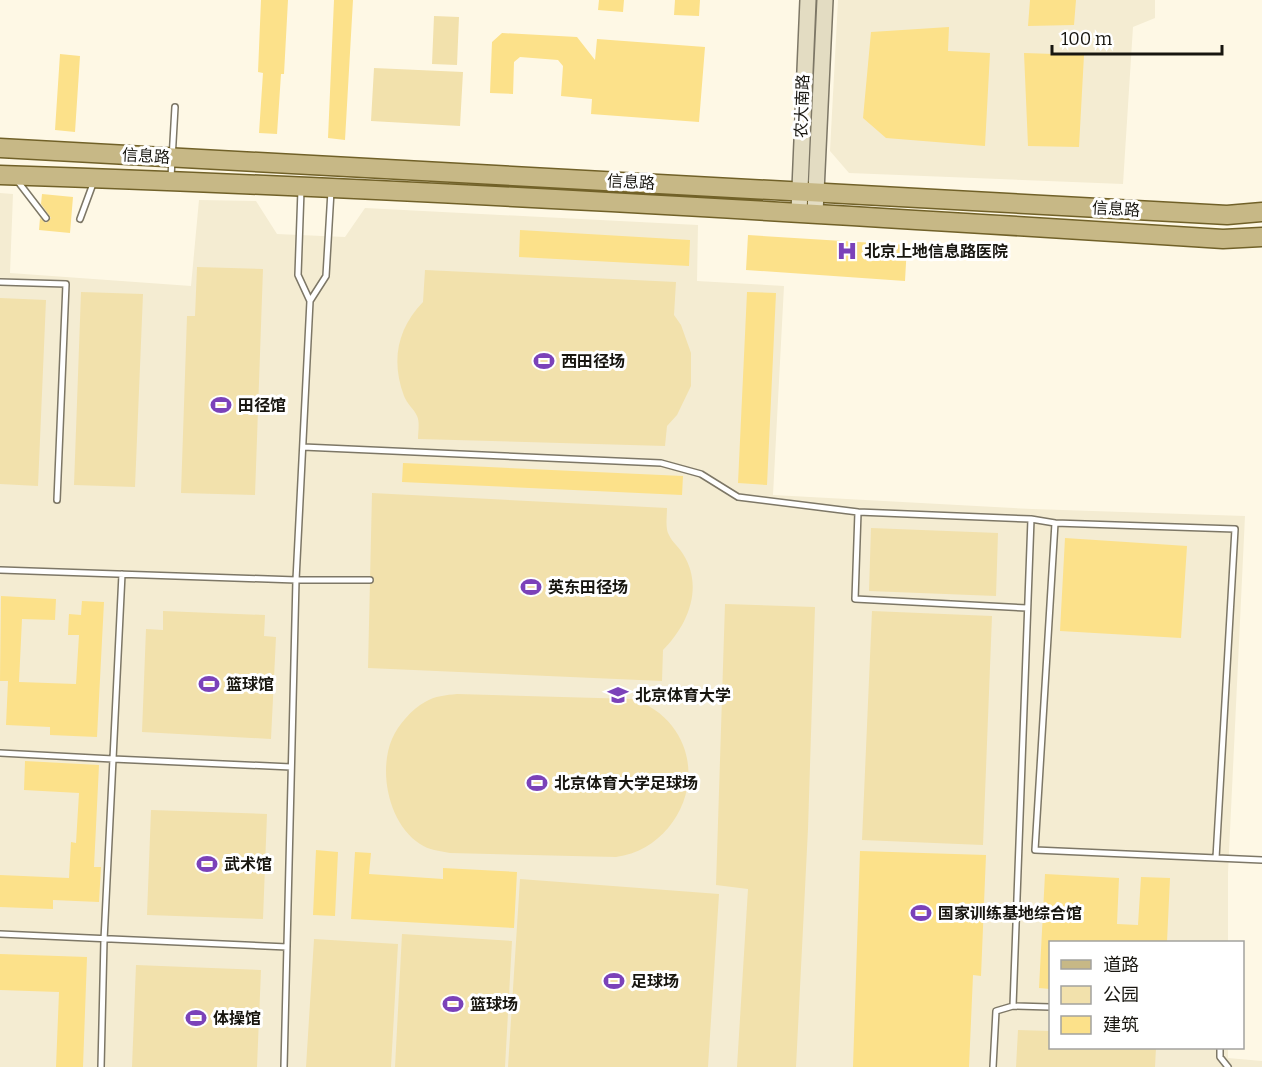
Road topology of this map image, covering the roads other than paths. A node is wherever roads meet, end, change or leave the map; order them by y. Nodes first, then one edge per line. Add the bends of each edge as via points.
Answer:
1 (808, 0) edge
2 (825, 0) edge
3 (175, 106) dead end
4 (0, 148) edge
5 (173, 158) junction
6 (7, 175) edge
7 (95, 178) junction
8 (171, 182) junction
9 (301, 188) junction
10 (331, 189) junction
11 (808, 191) junction
12 (807, 212) junction
13 (1262, 212) edge
14 (46, 218) dead end
15 (80, 219) dead end
16 (1260, 237) edge
17 (0, 282) edge
18 (310, 301) junction
19 (303, 447) junction
20 (57, 500) dead end
21 (858, 512) junction
22 (1031, 519) junction
23 (1055, 523) junction
24 (0, 570) edge
25 (122, 574) junction
26 (296, 580) junction
27 (370, 580) dead end
28 (1027, 608) junction
29 (0, 753) edge
30 (112, 759) junction
31 (291, 766) junction
32 (1216, 858) junction
33 (1262, 860) edge
34 (0, 934) edge
35 (104, 940) junction
36 (287, 947) junction
37 (1013, 1006) junction
38 (1049, 1007) edge
39 (1220, 1049) edge
40 (101, 1067) edge
41 (284, 1067) edge
42 (993, 1067) edge
43 (1228, 1067) edge

1 - 11 main road, 农大南路
2 - 11 main road, 农大南路
3 - 5 lane
4 - 5 main road, 信息路
5 - 8 lane
5 - 11 main road, 信息路
6 - 7 main road, 信息路
6 - 14 lane
7 - 8 main road, 信息路
7 - 15 lane
8 - 9 main road, 信息路
9 - 10 main road, 信息路
9 - 18 lane via 298,275
10 - 12 main road, 信息路
10 - 18 lane via 326,276
11 - 12 main road
11 - 13 main road, 信息路 via 1227,215
12 - 16 main road, 信息路 via 1211,238
17 - 20 lane via 66,285
18 - 19 lane
19 - 21 lane via 661,463 701,474 738,497
19 - 26 lane
21 - 22 lane
21 - 28 lane via 855,599
22 - 23 lane
22 - 28 lane
23 - 32 lane via 1235,530
23 - 32 lane via 1035,850
24 - 25 lane
25 - 26 lane
25 - 30 lane
26 - 27 lane
26 - 31 lane
28 - 37 lane
29 - 30 lane
30 - 31 lane
30 - 35 lane
31 - 36 lane
32 - 33 lane
34 - 35 lane
35 - 36 lane
35 - 40 lane
36 - 41 lane
37 - 38 lane
37 - 42 lane via 996,1011
39 - 43 lane via 1220,1057

